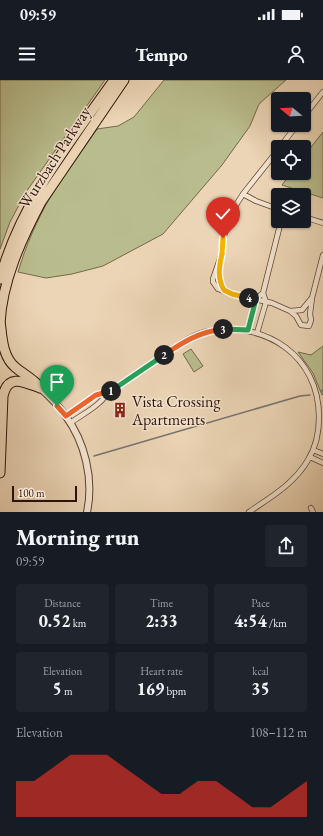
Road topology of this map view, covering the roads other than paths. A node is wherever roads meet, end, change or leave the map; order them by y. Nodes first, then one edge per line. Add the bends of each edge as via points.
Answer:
1 (114, 80) edge
2 (124, 80) edge
3 (323, 92) edge
4 (311, 107) edge
5 (292, 132) edge
6 (285, 140) edge
7 (271, 159) edge
8 (243, 194) junction
9 (271, 206) edge
10 (311, 220) edge
11 (323, 224) edge
12 (279, 228) edge
13 (323, 255) edge
14 (7, 270) junction
15 (0, 279) edge
16 (263, 293) junction
17 (312, 298) junction
18 (256, 299) junction
19 (266, 302) junction
20 (290, 311) junction
21 (252, 316) junction
22 (261, 318) junction
23 (0, 320) edge
24 (0, 324) edge
25 (248, 330) junction
26 (257, 333) junction
27 (40, 388) junction
28 (110, 391) junction
29 (66, 416) junction
30 (70, 423) junction
31 (313, 450) junction
32 (323, 454) edge
33 (310, 457) junction
34 (323, 463) edge
35 (0, 473) edge
36 (87, 512) edge
37 (249, 512) edge

1 - 14 highway, Wurzbach Parkway via 33,198 18,227
2 - 14 highway, Wurzbach Parkway via 41,202
3 - 4 street
5 - 6 street
7 - 8 street
8 - 9 street
8 - 18 street via 223,238 219,265 220,282 224,290 232,294
10 - 11 street
12 - 16 street
13 - 17 street
14 - 15 highway, Wurzbach Parkway
14 - 23 highway, Wurzbach Parkway
16 - 18 street
16 - 19 street
17 - 20 street via 302,310
17 - 20 street via 309,326 301,325
18 - 19 street
18 - 21 street
19 - 20 street
19 - 22 street
21 - 22 street
21 - 25 street
22 - 26 street
23 - 24 highway, Wurzbach Parkway
23 - 27 highway via 7,357
25 - 26 street
25 - 28 street via 207,331 198,334
26 - 31 street via 272,339 291,352 306,368 316,394 319,412
27 - 29 street
27 - 35 highway via 16,381 6,387 3,396
28 - 29 street via 96,395
28 - 30 street via 100,403
29 - 30 street
30 - 36 street via 78,437 86,462 89,489
31 - 32 street
31 - 33 street
33 - 34 street
33 - 37 street via 289,484

